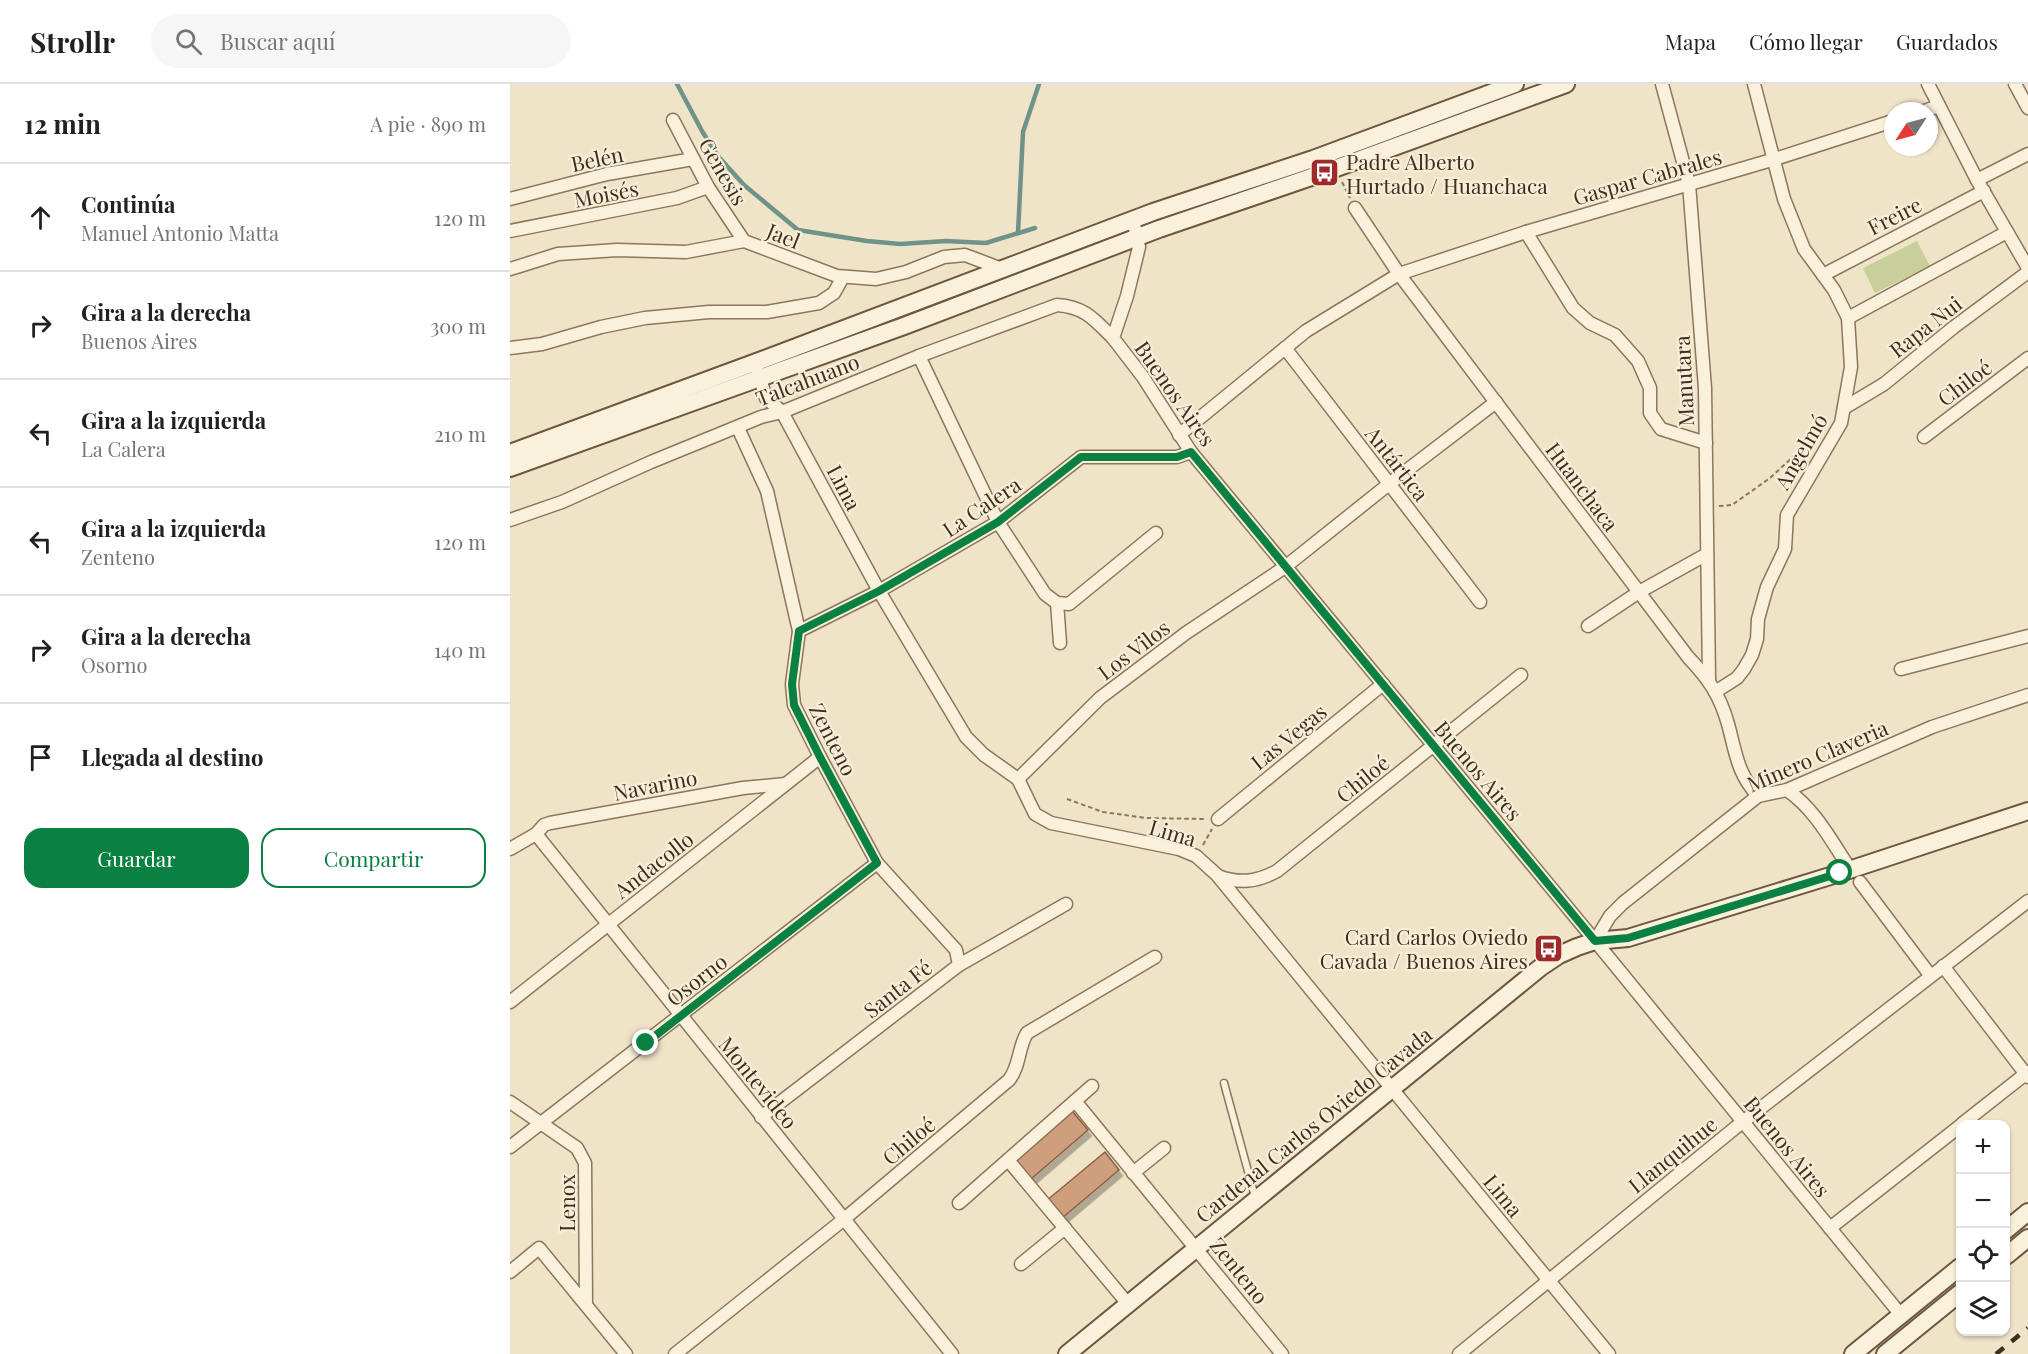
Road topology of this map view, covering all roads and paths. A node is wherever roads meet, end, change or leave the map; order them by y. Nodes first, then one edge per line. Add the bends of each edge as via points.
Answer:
1 (1515, 84) edge
2 (1566, 84) edge
3 (1662, 84) edge
4 (1754, 84) edge
5 (1928, 84) edge
6 (2015, 84) edge
7 (1939, 106) joint
8 (2028, 108) edge
9 (674, 120) dead end
10 (1884, 124) edge
11 (2028, 154) edge
12 (693, 159) junction
13 (1775, 159) junction
14 (1334, 168) junction
15 (1689, 184) junction
16 (1980, 185) junction
17 (708, 187) junction
18 (510, 199) edge
19 (1355, 208) joint
20 (1133, 220) junction
21 (510, 231) edge
22 (1526, 232) junction
23 (2007, 232) junction
24 (1137, 237) junction
25 (744, 241) junction
26 (1002, 268) junction
27 (510, 269) edge
28 (2028, 270) edge
29 (1399, 274) junction
30 (1823, 275) junction
31 (843, 277) junction
32 (1848, 318) junction
33 (1113, 338) junction
34 (510, 348) edge
35 (1285, 348) junction
36 (919, 356) junction
37 (2028, 358) edge
38 (758, 370) junction
39 (766, 398) junction
40 (1496, 402) junction
41 (1844, 408) junction
42 (783, 411) junction
43 (761, 417) junction
44 (738, 428) junction
45 (1179, 435) junction
46 (1924, 437) dead end
47 (1706, 443) junction
48 (547, 447) junction
49 (1191, 452) junction
50 (510, 453) edge
51 (510, 468) edge
52 (1389, 484) junction
53 (1707, 507) junction
54 (510, 520) edge
55 (998, 522) junction
56 (1156, 533) dead end
57 (1707, 554) junction
58 (1285, 567) junction
59 (879, 591) junction
60 (1639, 592) junction
61 (1480, 602) dead end
62 (1057, 603) junction
63 (1588, 626) dead end
64 (799, 631) junction
65 (2028, 636) edge
66 (1060, 643) dead end
67 (1901, 669) dead end
68 (1521, 675) dead end
69 (1709, 680) junction
70 (1383, 684) junction
71 (1715, 692) junction
72 (2028, 695) edge
73 (1433, 745) junction
74 (820, 757) junction
75 (1018, 779) junction
76 (786, 784) junction
77 (1787, 790) junction
78 (1758, 796) junction
79 (1067, 799) dead end
80 (2028, 811) edge
81 (1218, 819) junction
82 (536, 834) junction
83 (510, 849) edge
84 (1196, 856) junction
85 (877, 863) junction
86 (1217, 875) junction
87 (1855, 876) junction
88 (2028, 901) edge
89 (1066, 904) dead end
90 (608, 924) junction
91 (1595, 941) junction
92 (1155, 957) dead end
93 (959, 965) junction
94 (1943, 966) junction
95 (1930, 975) junction
96 (510, 1002) edge
97 (681, 1016) junction
98 (2027, 1074) edge
99 (1224, 1083) dead end
100 (1092, 1086) dead end
101 (1392, 1089) junction
102 (1075, 1101) junction
103 (510, 1102) edge
104 (761, 1117) junction
105 (1967, 1120) edge
106 (1743, 1122) junction
107 (541, 1123) junction
108 (1956, 1129) edge
109 (510, 1147) edge
110 (1164, 1148) dead end
111 (1008, 1160) junction
112 (1133, 1173) junction
113 (1256, 1200) junction
114 (959, 1203) dead end
115 (2028, 1212) edge
116 (843, 1220) junction
117 (1065, 1228) junction
118 (1830, 1228) junction
119 (2008, 1228) edge
120 (2028, 1238) edge
121 (1197, 1248) junction
122 (2010, 1253) edge
123 (1021, 1264) dead end
124 (1956, 1270) edge
125 (510, 1272) edge
126 (1549, 1280) junction
127 (1956, 1296) edge
128 (1128, 1304) junction
129 (586, 1305) junction
130 (1901, 1315) junction
131 (626, 1354) edge
132 (675, 1354) edge
133 (952, 1354) edge
134 (1067, 1354) edge
135 (1282, 1354) edge
136 (1459, 1354) edge
137 (1609, 1354) edge
138 (1853, 1354) edge
139 (1885, 1354) edge

1 - 20 main road
2 - 14 main road
3 - 15 street, Manutara
4 - 13 street, Angelmó
5 - 7 street
6 - 8 street
7 - 16 street
9 - 12 street, Genesis
10 - 13 street, Gaspar Cabrales
11 - 16 street, Freire
12 - 17 street, Genesis
12 - 18 street, Belén via 607,174
13 - 15 street, Gaspar Cabrales
13 - 30 street, Angelmó via 1784,199 1804,249
14 - 19 path
14 - 24 main road
15 - 22 street, Gaspar Cabrales
15 - 47 street, Manutara
16 - 23 street
16 - 30 street, Freire
17 - 21 street, Moisés via 677,198
17 - 25 street, Genesis
19 - 29 street, Huanchaca
20 - 24 street, Buenos Aires
20 - 26 main road
22 - 29 street, Gaspar Cabrales
22 - 47 street via 1573,308 1590,323 1615,335 1638,361 1650,388 1650,413 1661,429
23 - 28 street
23 - 32 street
24 - 33 street, Buenos Aires via 1130,286
24 - 38 main road via 904,326
25 - 27 street, Jael via 686,252 617,250 558,254
25 - 31 street, Jael
26 - 31 street, Jael via 965,255 944,257 876,279
26 - 38 main road
28 - 41 street, Rapa Nui via 1884,384
29 - 35 street, Gaspar Cabrales
29 - 40 street, Huanchaca
30 - 32 street, Angelmó
31 - 34 street via 834,293 819,303 767,312 645,318 542,344
32 - 41 street, Angelmó via 1851,367
33 - 36 street, Talcahuano via 1089,314 1073,306 1057,305
33 - 45 street, Buenos Aires
35 - 45 street, Gaspar Cabrales
35 - 52 street, Antártica
36 - 42 street, Talcahuano
36 - 55 street
37 - 46 street, Chiloé
38 - 39 street
38 - 48 main road
39 - 42 street, Lima
39 - 43 street
40 - 52 street, Los Vilos
40 - 60 street, Huanchaca
41 - 53 path via 1770,478 1732,505
41 - 71 street, Angelmó via 1841,423 1787,515 1785,549 1767,588 1752,655 1737,678
42 - 43 street, Talcahuano
42 - 59 street, Lima
43 - 44 street, Talcahuano
44 - 54 street, Talcahuano
44 - 64 street, Zenteno via 766,491
45 - 49 street, Buenos Aires
47 - 53 street, Manutara
48 - 50 main road
48 - 51 main road
49 - 55 street, La Calera via 1177,457 1081,457
49 - 58 street, Buenos Aires
52 - 58 street, Los Vilos
52 - 61 street, Antártica
53 - 57 street, Manutara
55 - 59 street, La Calera
55 - 62 street via 1045,594
56 - 62 street via 1069,604
57 - 60 street
57 - 69 street, Manutara
58 - 70 street, Buenos Aires
58 - 75 street, Los Vilos via 1186,633 1100,698
59 - 64 street, La Calera
59 - 75 street, Lima via 966,736 984,755
60 - 63 street
60 - 69 street, Huanchaca
62 - 66 street
64 - 74 street, Zenteno via 792,684 794,705
65 - 67 street
68 - 73 street, Chiloé
69 - 71 street, Huanchaca
70 - 73 street, Buenos Aires
70 - 81 street, Las Vegas
71 - 78 street, Huanchaca via 1741,771
72 - 77 street, Minero Claveria via 1932,727
73 - 86 street, Chiloé via 1277,871 1242,882
73 - 91 street, Buenos Aires
74 - 76 street, Andacollo
74 - 85 street, Zenteno
75 - 84 street, Lima via 1035,814 1051,823 1179,849
76 - 82 street, Navarino via 743,788 549,824
76 - 90 street, Andacollo
77 - 78 street, Minero Claveria
77 - 87 street via 1806,806
78 - 91 street, Minero Claveria via 1623,903
79 - 81 path via 1104,812 1146,818
80 - 87 main road, Cardenal Carlos Oviedo Cavada
81 - 84 path
82 - 83 street
82 - 90 street, Montevideo
84 - 86 street, Lima
85 - 93 street, Zenteno via 956,950
85 - 97 street, Osorno
86 - 101 street, Lima
87 - 91 main road, Cardenal Carlos Oviedo Cavada via 1628,938
87 - 95 street
88 - 94 street, Llanquihue
89 - 93 street, Santa Fé
90 - 96 street, Andacollo
90 - 97 street, Montevideo
91 - 101 main road, Cardenal Carlos Oviedo Cavada via 1559,955 1541,967
91 - 106 street, Buenos Aires
92 - 116 street, Chiloé via 1028,1033 1022,1042 1017,1070 1009,1080
93 - 104 street, Santa Fé
94 - 95 street, Llanquihue
94 - 98 street
95 - 106 street, Llanquihue
97 - 104 street, Montevideo
97 - 107 street, Osorno
98 - 105 street
99 - 113 lane
100 - 102 street
101 - 113 main road, Cardenal Carlos Oviedo Cavada
101 - 126 street, Lima
102 - 111 street
102 - 112 street, Zenteno
103 - 107 street, Lenox
104 - 116 street, Montevideo
106 - 118 street, Buenos Aires
106 - 126 street, Llanquihue
107 - 109 street, Osorno
107 - 129 street, Lenox via 577,1148 585,1163
108 - 118 street
110 - 112 street
111 - 114 street
111 - 117 street
112 - 121 street, Zenteno
113 - 121 main road, Cardenal Carlos Oviedo Cavada
115 - 119 main road
116 - 132 street, Chiloé
116 - 133 street, Montevideo
117 - 123 street
117 - 128 street
118 - 130 street, Buenos Aires
120 - 122 main road
121 - 128 main road, Cardenal Carlos Oviedo Cavada
121 - 135 street, Zenteno
124 - 130 main road
125 - 129 street via 538,1248
126 - 136 street, Llanquihue
126 - 137 street, Lima
127 - 139 main road
128 - 134 main road, Cardenal Carlos Oviedo Cavada
129 - 131 street
130 - 138 main road

